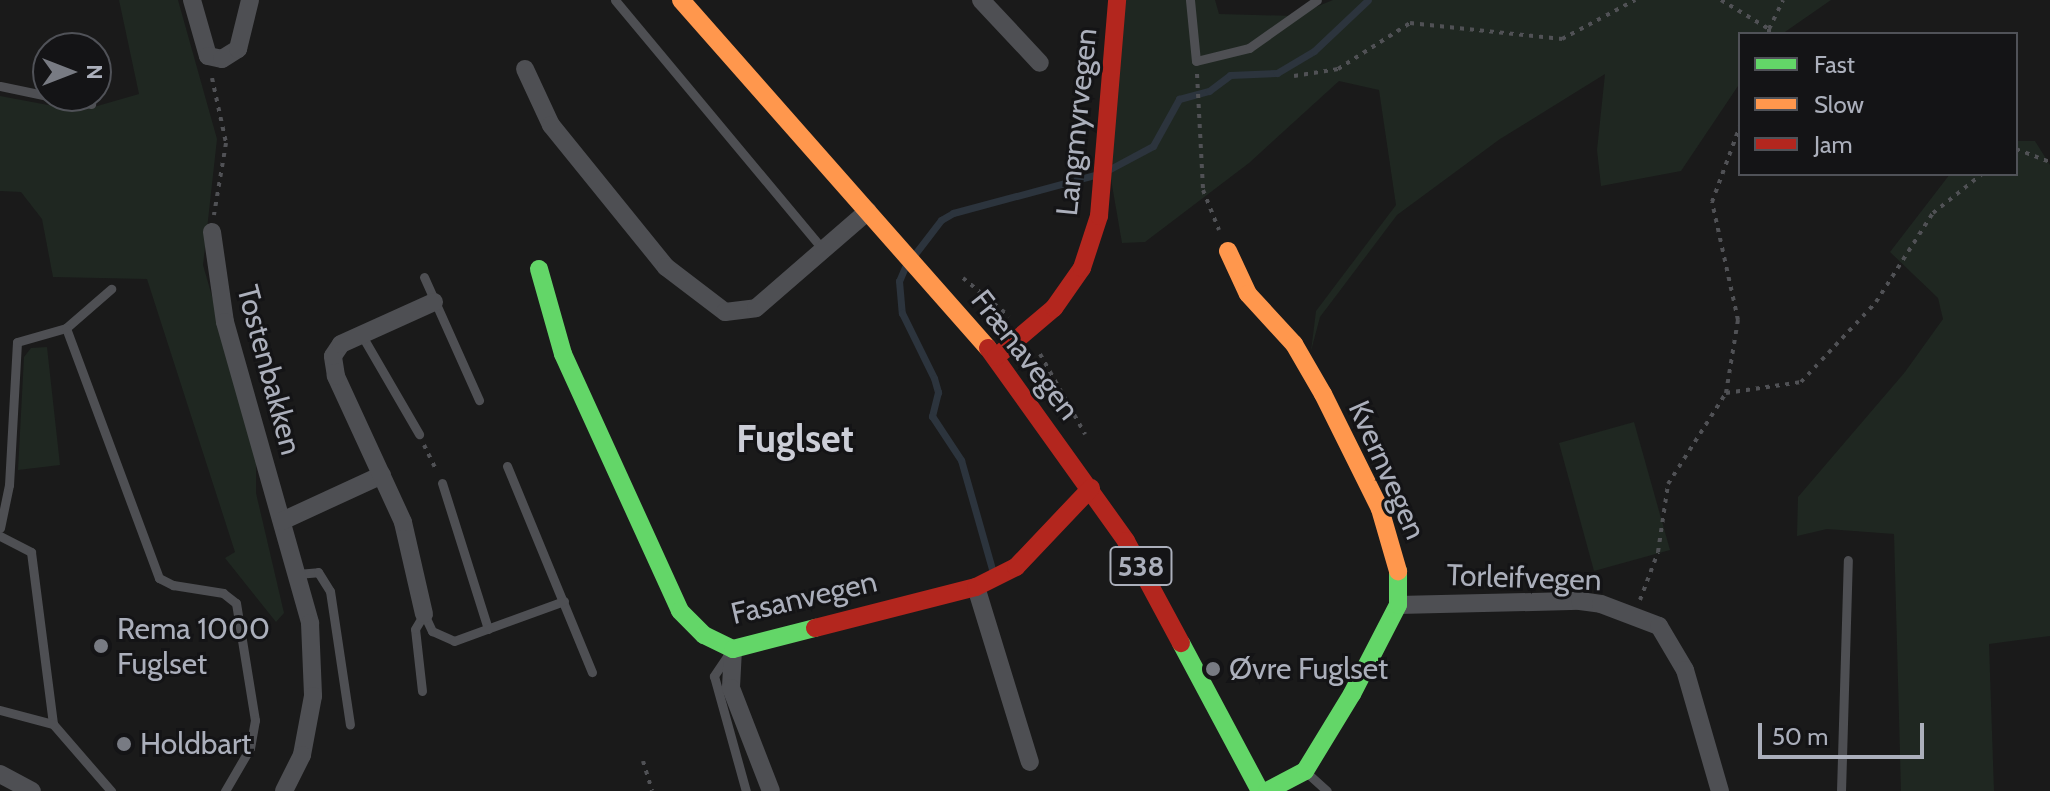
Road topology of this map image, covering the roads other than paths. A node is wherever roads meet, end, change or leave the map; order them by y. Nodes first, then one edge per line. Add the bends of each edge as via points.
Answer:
1 (192, 0) edge
2 (250, 0) edge
3 (615, 0) edge
4 (981, 0) edge
5 (1117, 0) edge
6 (1190, 0) edge
7 (1317, 0) edge
8 (692, 4) edge
9 (1040, 63) dead end
10 (525, 69) dead end
11 (0, 86) edge
12 (32, 93) edge
13 (868, 211) junction
14 (212, 232) road end
15 (823, 250) junction
16 (1228, 251) road end
17 (539, 269) dead end
18 (424, 277) dead end
19 (111, 289) dead end
20 (434, 302) junction
21 (66, 328) junction
22 (361, 334) junction
23 (996, 357) junction
24 (479, 400) dead end
25 (419, 434) road end
26 (507, 466) dead end
27 (382, 475) junction
28 (442, 483) road end
29 (1091, 488) junction
30 (282, 521) junction
31 (0, 528) edge
32 (0, 536) edge
33 (1848, 560) dead end
34 (297, 574) junction
35 (976, 587) junction
36 (564, 601) junction
37 (1398, 605) junction
38 (424, 614) junction
39 (488, 629) junction
40 (733, 649) junction
41 (592, 672) dead end
42 (422, 691) dead end
43 (0, 710) edge
44 (53, 724) junction
45 (350, 725) dead end
46 (1030, 762) dead end
47 (1305, 771) junction
48 (0, 774) edge
49 (32, 791) edge
50 (111, 791) edge
51 (225, 791) edge
52 (284, 791) edge
53 (746, 791) edge
54 (771, 791) edge
55 (1260, 791) edge
56 (1267, 791) edge
57 (1327, 791) edge
58 (1720, 791) edge
59 (1841, 791) edge

1 - 2 street via 215,58 238,49
3 - 15 lane
4 - 9 street
5 - 23 street, Langmyrvegen via 1099,216 1086,255 1054,308
6 - 7 lane via 1196,61 1249,48
8 - 13 street, Frænavegen / 538
10 - 15 street via 551,125 666,267 725,312 756,308
11 - 12 lane
13 - 15 street
13 - 23 street, Frænavegen / 538
14 - 30 street, Tostenbakken via 225,322
16 - 37 street, Kvernvegen via 1248,294 1294,344 1348,441 1380,509 1398,566
17 - 40 street, Fasanvegen via 563,354 680,611 704,635
18 - 20 lane
19 - 21 lane
20 - 22 street
20 - 24 lane
21 - 31 lane via 17,342 9,485
21 - 51 lane via 159,578 223,593 236,603 255,720 250,748
22 - 25 lane
22 - 27 street via 341,344 333,356 336,376
23 - 29 street, Frænavegen / 538
26 - 36 lane
27 - 30 street
27 - 38 street via 403,522
28 - 39 lane
29 - 35 street, Fasanvegen via 1016,567
29 - 55 street, Frænavegen / 538 via 1161,601
30 - 34 street, Tostenbakken
32 - 44 lane via 31,552
33 - 59 lane
34 - 45 lane via 318,572 330,591
34 - 52 street, Tostenbakken via 310,623 313,696 302,755
35 - 40 street, Fasanvegen
35 - 46 street
36 - 39 lane
36 - 41 lane
37 - 47 street, Kvernvegen
37 - 58 street, Torleifvegen via 1580,601 1659,626 1673,641
38 - 39 lane via 441,638 454,641
38 - 42 lane via 415,629
40 - 53 lane via 714,676
40 - 54 street via 731,688
43 - 44 lane
44 - 50 lane
47 - 56 street
47 - 57 lane
48 - 49 street

